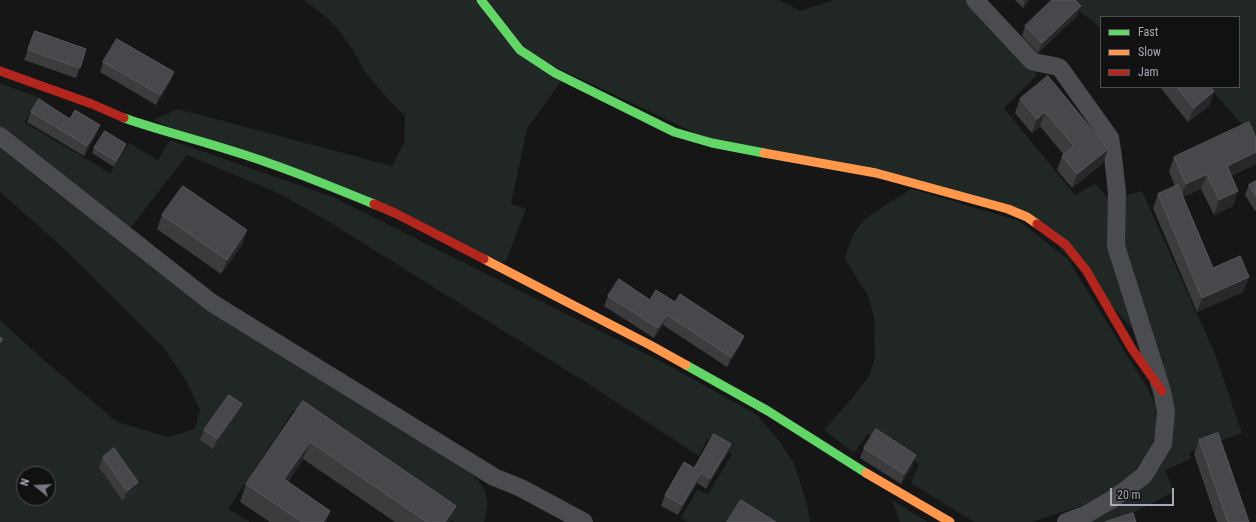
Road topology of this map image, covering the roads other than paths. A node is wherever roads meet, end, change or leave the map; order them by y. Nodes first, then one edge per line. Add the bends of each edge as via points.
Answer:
1 (481, 0) edge
2 (974, 0) edge
3 (0, 71) edge
4 (0, 136) edge
5 (1162, 391) junction
6 (584, 522) edge
7 (950, 522) edge
8 (1066, 522) edge

1 - 5 street via 520,50 555,73 674,132 712,143 876,173 981,201 1027,217 1066,245 1086,270 1132,350
2 - 5 street via 1032,61 1060,68 1110,138 1117,192 1116,246
3 - 7 street via 147,126 226,149 307,177 395,213 650,345 768,411 844,460
4 - 6 street via 212,303 494,477 521,488
5 - 8 street via 1166,412 1163,444 1144,475 1111,500 1085,515

